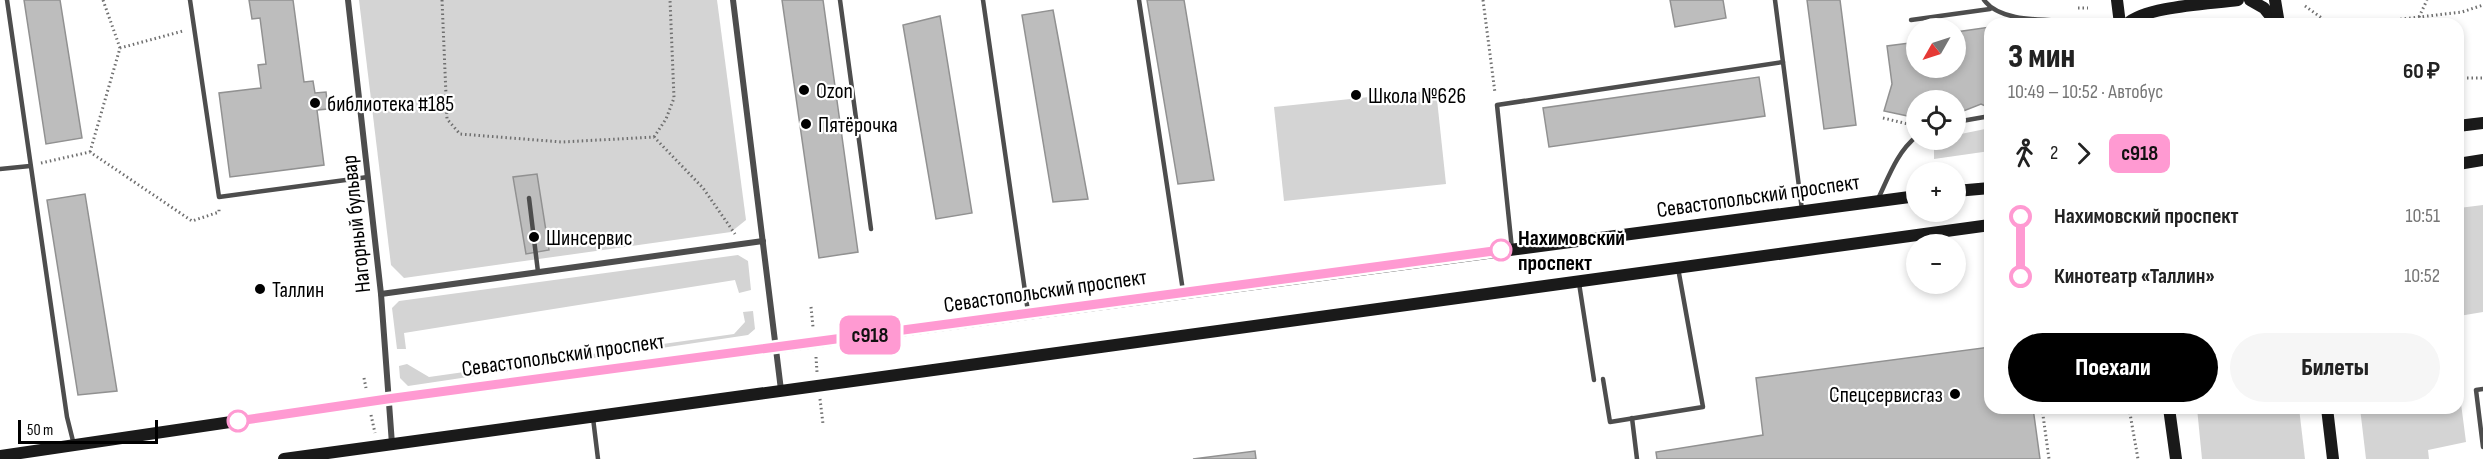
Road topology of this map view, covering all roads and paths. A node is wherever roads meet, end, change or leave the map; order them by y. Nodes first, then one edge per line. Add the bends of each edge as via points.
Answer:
1 (7, 0) edge
2 (103, 0) edge
3 (190, 0) edge
4 (348, 0) edge
5 (442, 0) edge
6 (670, 0) edge
7 (732, 0) edge
8 (840, 0) edge
9 (983, 0) edge
10 (1139, 0) edge
11 (1483, 0) edge
12 (1775, 0) edge
13 (1984, 0) edge
14 (2117, 0) edge
15 (2238, 0) edge
16 (2250, 0) edge
17 (2276, 0) edge
18 (2427, 0) edge
19 (2483, 5) edge
20 (2305, 6) dead end
21 (1990, 9) junction
22 (2419, 17) junction
23 (1925, 18) edge
24 (2028, 18) edge
25 (2119, 18) edge
26 (2133, 18) edge
27 (2273, 18) edge
28 (2278, 18) edge
29 (2322, 18) edge
30 (2411, 18) edge
31 (194, 27) junction
32 (120, 48) junction
33 (1783, 62) junction
34 (2464, 78) edge
35 (2483, 78) edge
36 (1497, 105) junction
37 (1984, 117) edge
38 (1883, 118) dead end
39 (1966, 120) edge
40 (1906, 123) edge
41 (2483, 123) edge
42 (2464, 125) edge
43 (654, 137) junction
44 (1906, 146) edge
45 (90, 152) junction
46 (2483, 160) edge
47 (2464, 163) edge
48 (30, 166) junction
49 (0, 169) edge
50 (368, 177) junction
51 (1984, 189) edge
52 (1966, 190) edge
53 (219, 197) junction
54 (1906, 197) edge
55 (529, 198) dead end
56 (1878, 200) junction
57 (1802, 210) junction
58 (1984, 226) edge
59 (872, 228) dead end
60 (742, 235) dead end
61 (763, 241) junction
62 (1512, 249) junction
63 (1678, 266) junction
64 (538, 272) junction
65 (1579, 280) junction
66 (1184, 293) junction
67 (381, 294) junction
68 (811, 307) dead end
69 (1029, 313) junction
70 (815, 342) junction
71 (776, 347) junction
72 (364, 378) dead end
73 (1603, 379) dead end
74 (1594, 380) dead end
75 (819, 385) junction
76 (2483, 389) edge
77 (781, 390) junction
78 (387, 399) junction
79 (369, 402) junction
80 (2043, 414) edge
81 (2130, 414) edge
82 (2170, 414) edge
83 (2328, 414) edge
84 (593, 418) junction
85 (1632, 418) junction
86 (823, 424) dead end
87 (392, 444) junction
88 (74, 445) junction
89 (377, 446) junction
90 (2483, 447) edge
91 (0, 456) edge
92 (284, 459) edge
93 (598, 459) edge
94 (1638, 459) edge
95 (2049, 459) edge
96 (2138, 459) edge
97 (2176, 459) edge
98 (2333, 459) edge

1 - 48 lane
2 - 32 path
3 - 31 lane
4 - 50 street, Нагорный бульвар
5 - 43 path via 447,120 460,134 562,142
6 - 43 path via 674,98
7 - 61 street
8 - 59 lane
9 - 69 lane
10 - 66 lane
11 - 36 path
12 - 33 lane
13 - 21 lane
14 - 25 main road
15 - 26 main road via 2155,11
16 - 27 main road
17 - 28 main road
18 - 22 path
19 - 22 path via 2462,12
20 - 29 path
21 - 23 lane
21 - 24 lane
22 - 30 path
31 - 32 path
31 - 53 lane
32 - 45 path
33 - 36 lane
33 - 57 lane
34 - 35 path
36 - 62 lane
37 - 39 lane
38 - 40 path
41 - 42 main road
43 - 60 path via 703,188 736,236
44 - 56 lane
45 - 48 path
45 - 53 path via 192,221 219,212
46 - 47 main road
48 - 49 lane
48 - 88 lane
50 - 53 lane
50 - 67 street, Нагорный бульвар
51 - 52 main road
54 - 56 main road, Севастопольский проспект
55 - 64 lane
56 - 57 main road, Севастопольский проспект
57 - 62 main road, Севастопольский проспект
58 - 63 main road
61 - 64 street
61 - 71 street
62 - 66 main road, Севастопольский проспект
63 - 65 main road
63 - 85 lane via 1703,407
64 - 67 street
65 - 74 lane
65 - 75 main road
66 - 69 main road, Севастопольский проспект
67 - 78 street, Нагорный бульвар
68 - 70 path
69 - 70 main road, Севастопольский проспект
70 - 71 main road, Севастопольский проспект
70 - 75 path
71 - 77 street
71 - 78 main road, Севастопольский проспект
72 - 79 path
73 - 85 lane via 1610,422
75 - 77 main road
75 - 86 path
76 - 90 lane via 2476,390
77 - 84 main road
78 - 79 main road, Севастопольский проспект
78 - 87 street, Нагорный бульвар
79 - 88 main road, Севастопольский проспект
79 - 89 path
80 - 95 path
81 - 96 path
82 - 97 main road
83 - 98 main road
84 - 87 main road
84 - 93 lane
85 - 94 lane
87 - 89 main road
88 - 91 main road, Севастопольский проспект
89 - 92 main road

